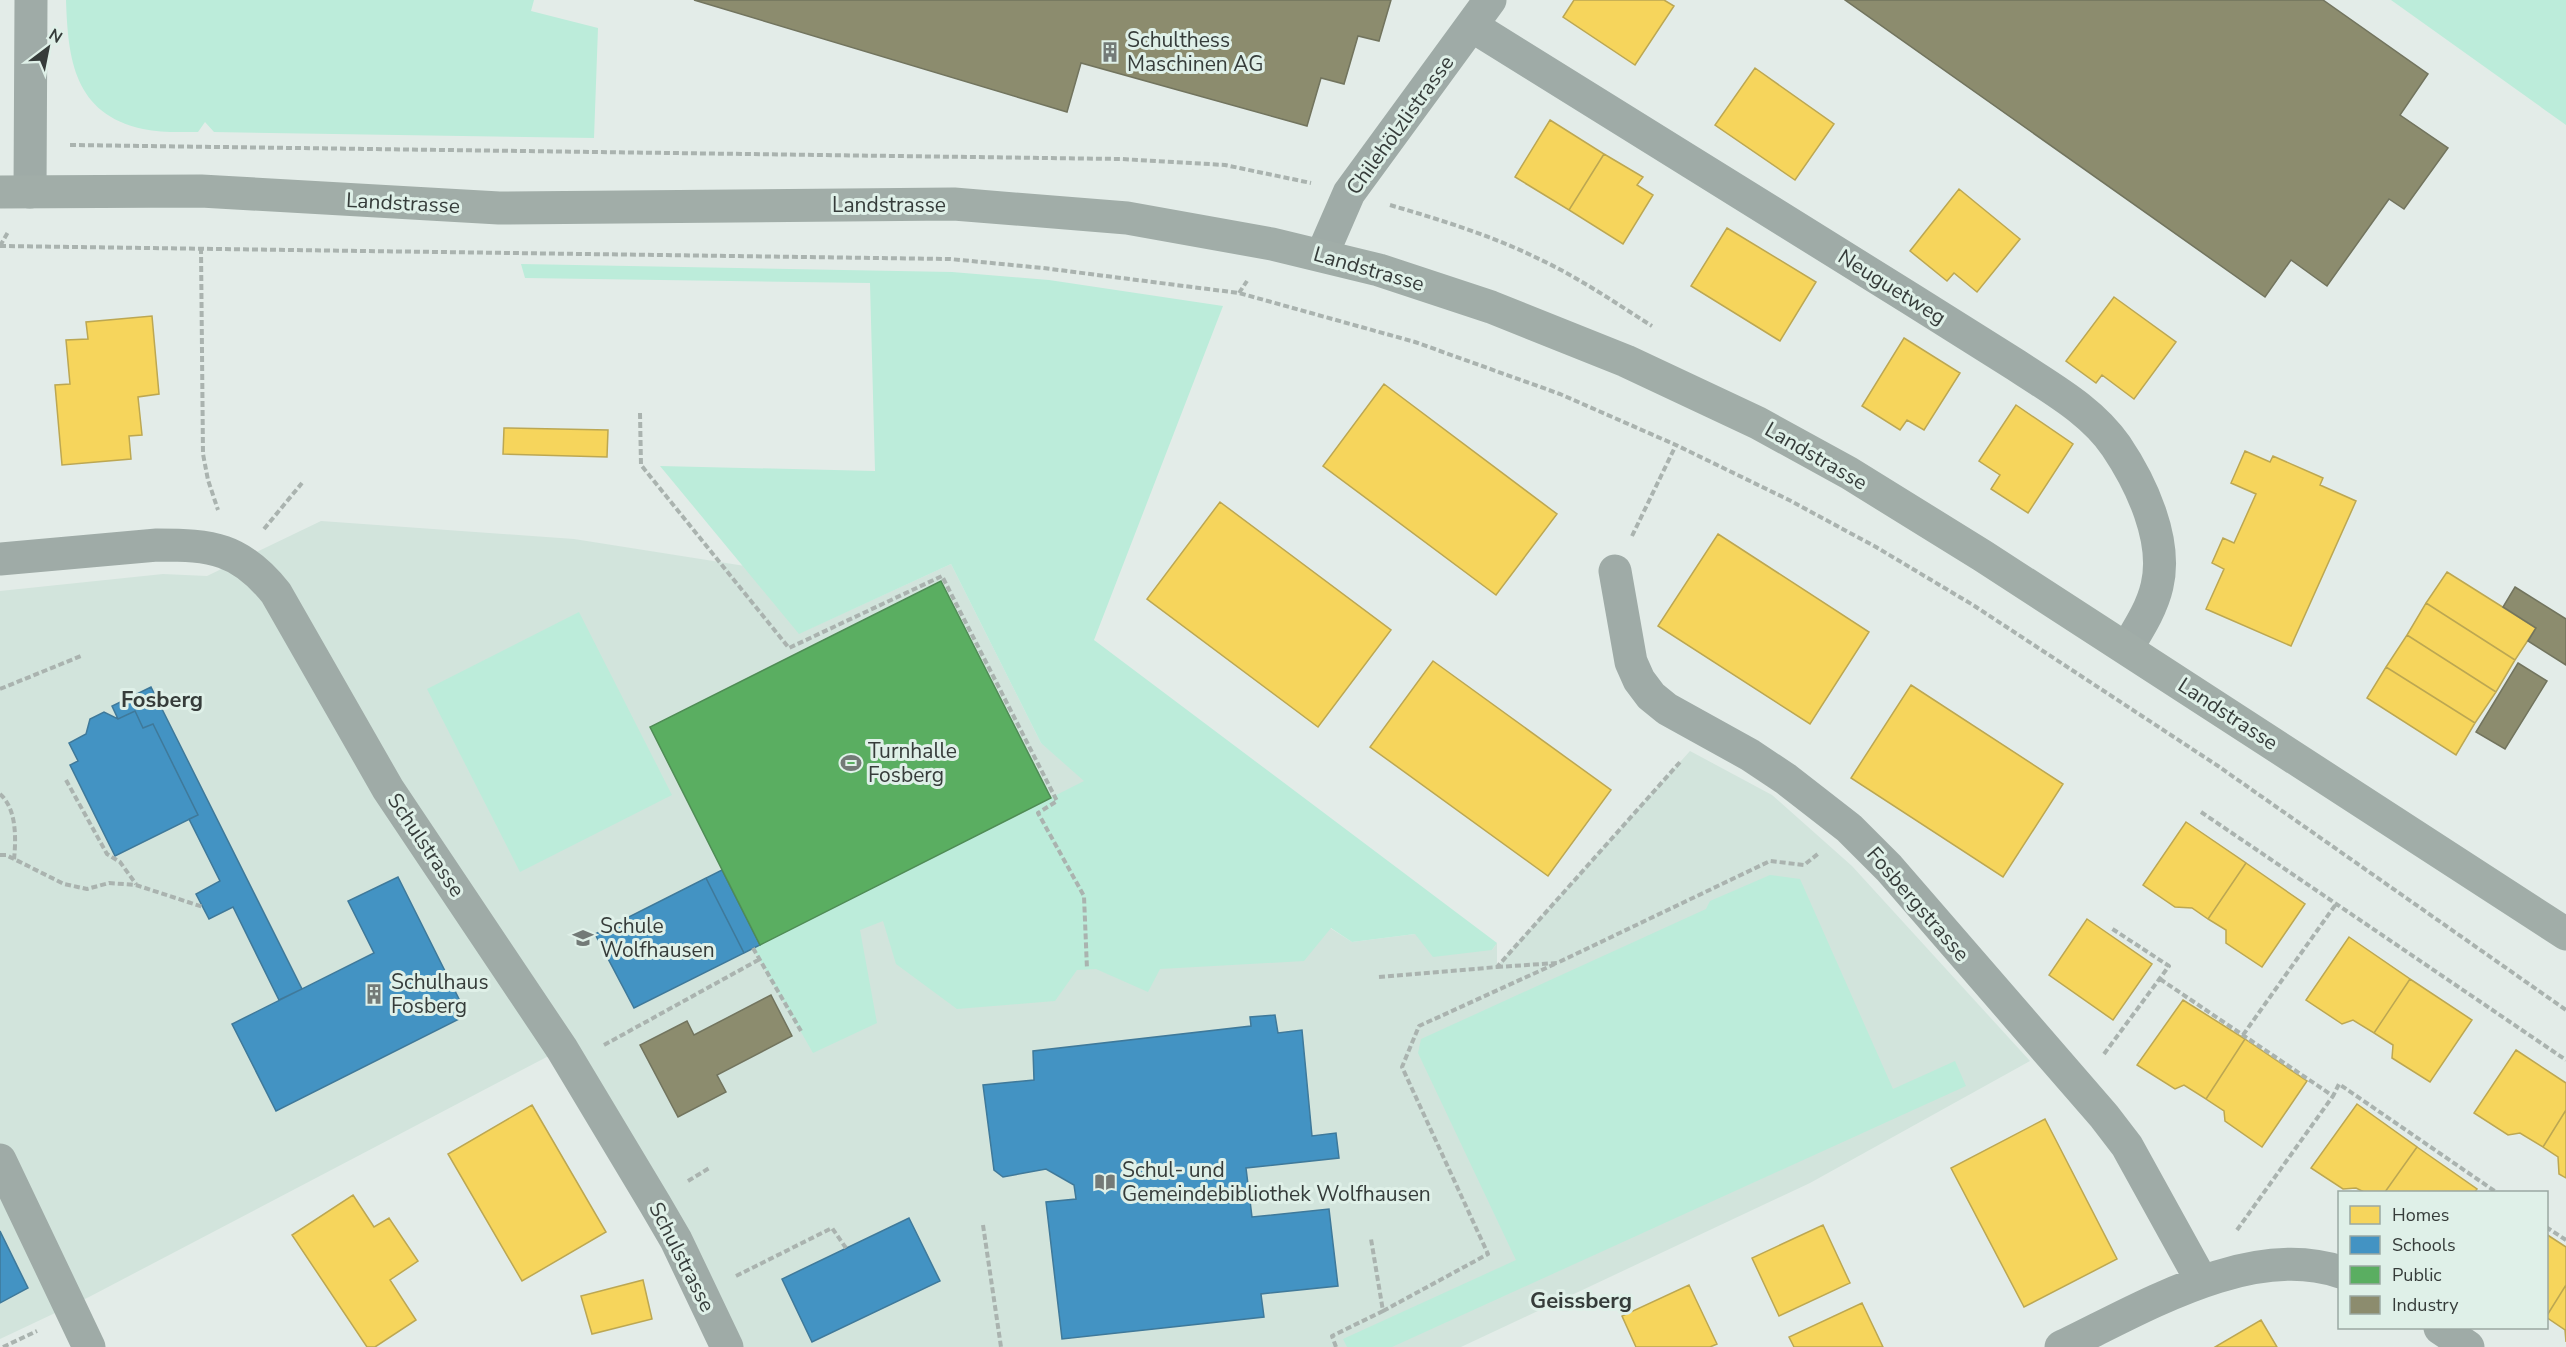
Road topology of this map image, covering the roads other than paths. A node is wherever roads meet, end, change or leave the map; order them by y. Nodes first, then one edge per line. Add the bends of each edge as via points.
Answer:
1 (31, 0) edge
2 (1481, 13) edge
3 (15, 192) edge
4 (1322, 255) junction
5 (0, 559) edge
6 (1615, 571) road end
7 (2127, 648) junction
8 (2566, 934) edge
9 (0, 1160) edge
10 (2338, 1272) edge
11 (2201, 1281) junction
12 (2441, 1329) edge
13 (88, 1347) edge
14 (727, 1347) edge
15 (2061, 1347) edge
16 (2468, 1347) edge

1 - 3 street via 29,144
2 - 4 street, Chilehölzlistrasse via 1349,193
2 - 7 street, Neuguetweg via 2092,418 2127,465 2156,540 2157,586
3 - 4 main road, Landstrasse via 201,191 500,208 954,204 1127,218
4 - 7 main road, Landstrasse via 1502,311 1626,361 1727,408 1849,474
5 - 14 street, Schulstrasse via 181,545 222,551 259,572 276,593 388,789 585,1088 676,1240
6 - 11 street, Fosbergstrasse via 1628,647 1639,680 1658,703 1786,779 1850,828 1889,868 2127,1146
7 - 8 main road, Landstrasse
9 - 13 street
10 - 11 street via 2307,1265 2272,1266
11 - 15 street
12 - 16 street

